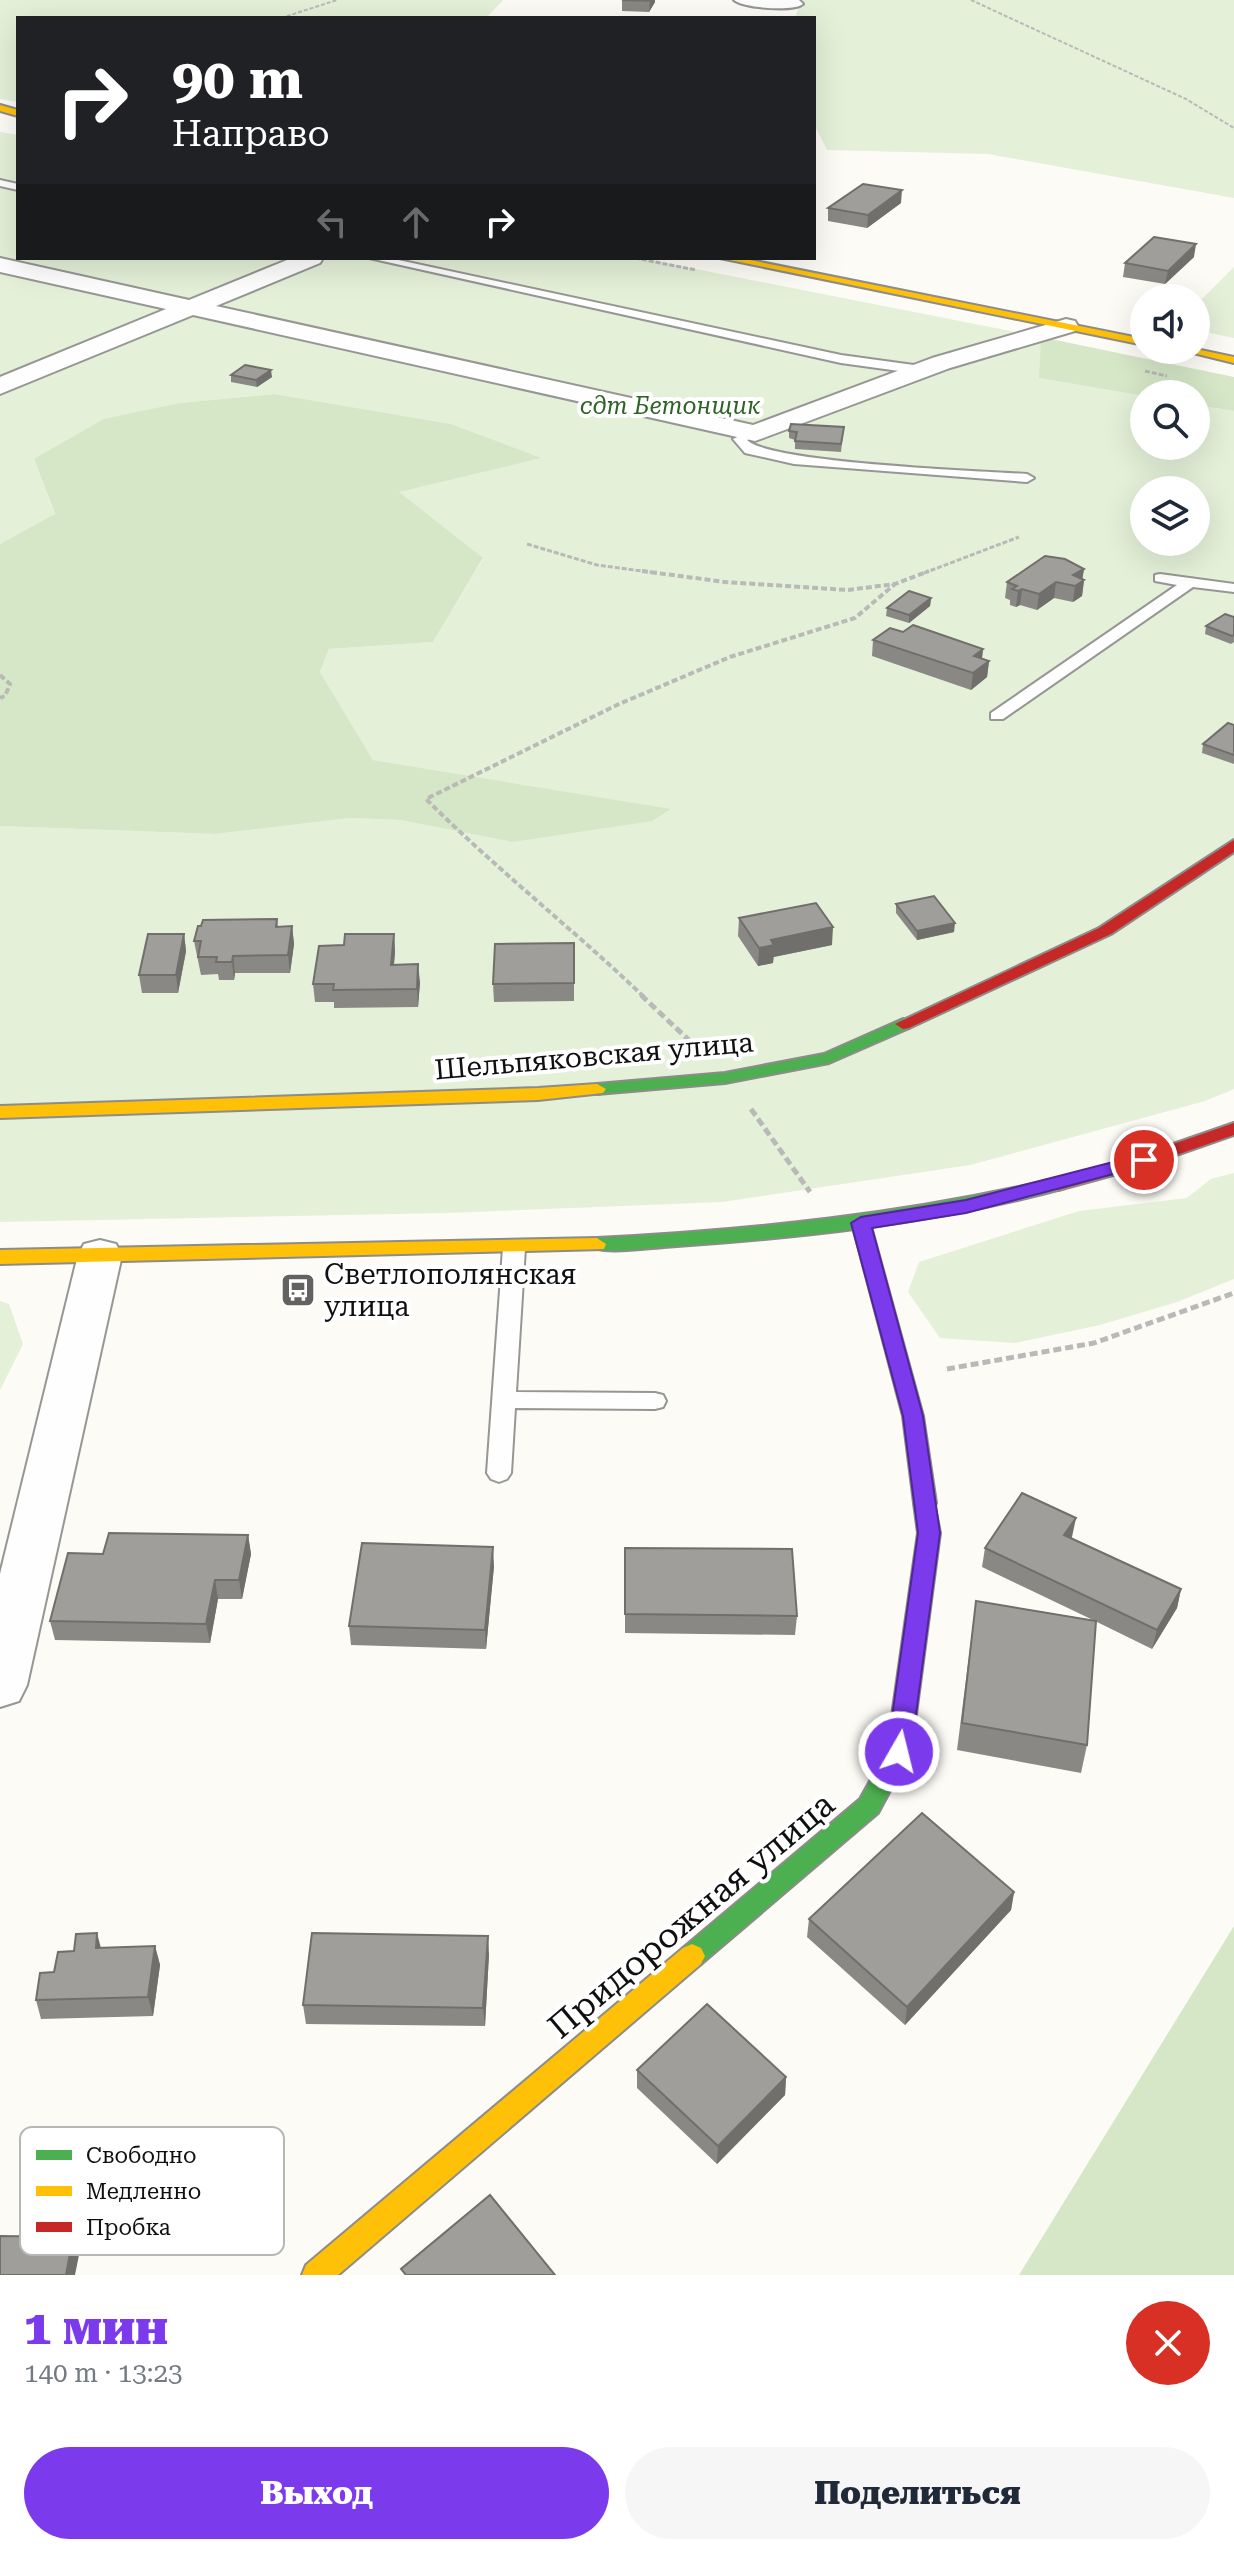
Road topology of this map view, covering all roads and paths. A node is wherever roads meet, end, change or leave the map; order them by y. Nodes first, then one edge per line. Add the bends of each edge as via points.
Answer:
1 (337, 0) edge
2 (743, 0) edge
3 (971, 0) edge
4 (794, 4) dead end
5 (287, 16) edge
6 (1234, 128) edge
7 (307, 260) edge
8 (383, 260) edge
9 (735, 260) edge
10 (0, 265) edge
11 (194, 307) junction
12 (1066, 326) junction
13 (1130, 339) edge
14 (1210, 355) edge
15 (1234, 360) edge
16 (921, 370) junction
17 (0, 386) edge
18 (755, 433) junction
19 (1027, 478) dead end
20 (1019, 537) dead end
21 (527, 544) dead end
22 (1160, 578) dead end
23 (1190, 582) junction
24 (895, 584) junction
25 (1234, 588) edge
26 (0, 675) edge
27 (0, 698) edge
28 (997, 716) dead end
29 (1234, 845) edge
30 (725, 1078) junction
31 (0, 1112) edge
32 (1234, 1129) edge
33 (861, 1223) junction
34 (825, 1227) junction
35 (514, 1248) junction
36 (100, 1255) junction
37 (0, 1257) edge
38 (1234, 1293) edge
39 (902, 1376) junction
40 (503, 1400) junction
41 (655, 1401) dead end
42 (499, 1473) dead end
43 (0, 1685) edge
44 (316, 2275) edge

1 - 5 path
2 - 4 street
3 - 6 path via 1186,99
7 - 11 street
8 - 16 lane via 841,359
9 - 12 street
10 - 11 street
11 - 17 street
11 - 18 street
12 - 13 street
12 - 16 street
14 - 15 street
16 - 18 street
18 - 19 lane via 739,439 750,450 794,460
20 - 24 path
21 - 24 path via 597,565 725,582 848,590
22 - 23 lane
23 - 25 lane
23 - 28 lane
24 - 30 path via 855,618 730,657 619,704 426,799 483,856 679,1028
26 - 27 path via 10,684
29 - 30 street, Шельпяковская улица via 1105,931 829,1058
30 - 31 street, Шельпяковская улица via 538,1094
30 - 34 path via 806,1183
32 - 33 street via 1114,1170 966,1207
33 - 34 street
33 - 39 street, Придорожная улица
34 - 35 street via 668,1242
35 - 36 street
35 - 40 lane
36 - 37 street
36 - 43 street
38 - 39 path via 1094,1343
39 - 44 street, Придорожная улица via 913,1416 929,1533 899,1752 869,1806
40 - 41 lane
40 - 42 lane

